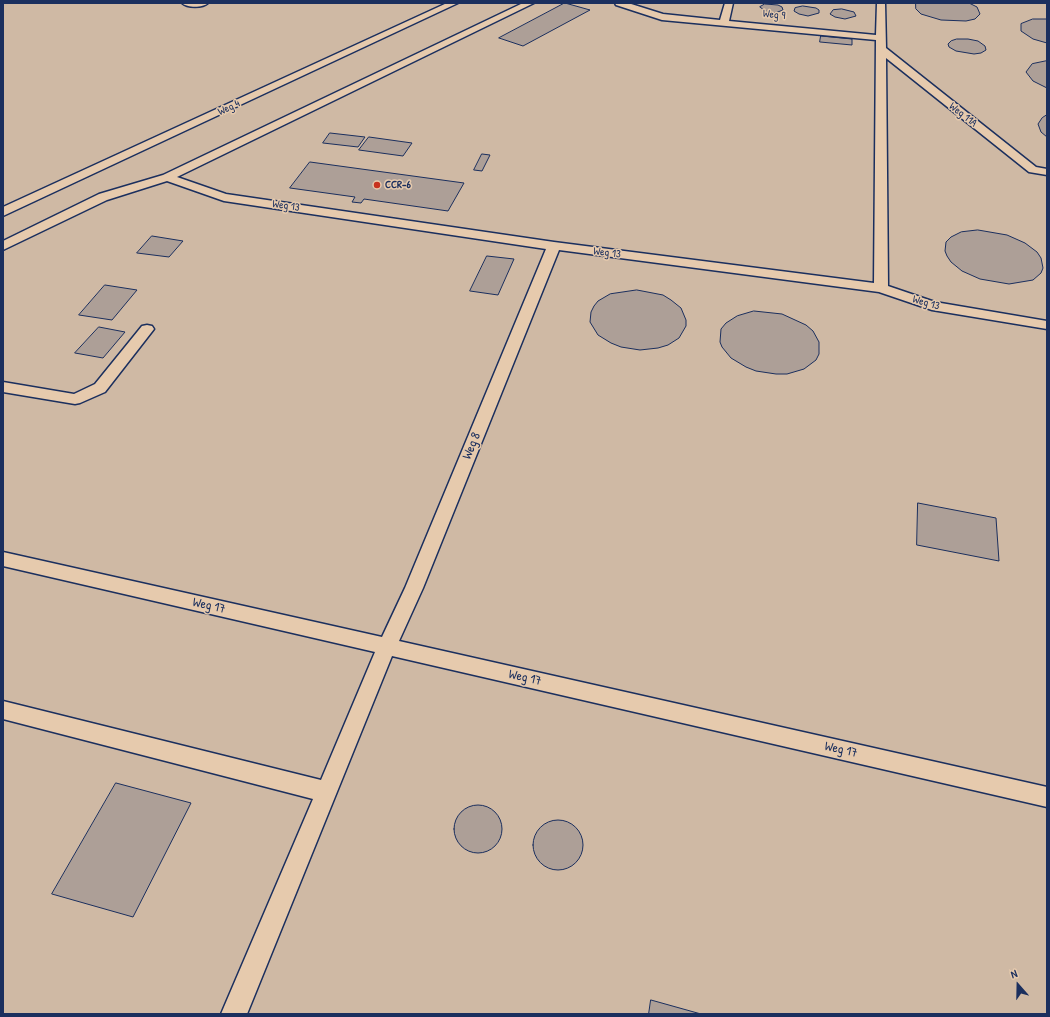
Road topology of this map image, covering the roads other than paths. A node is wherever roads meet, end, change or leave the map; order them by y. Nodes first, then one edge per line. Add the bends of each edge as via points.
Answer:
1 (186, 3) edge
2 (204, 3) edge
3 (454, 3) edge
4 (530, 3) edge
5 (618, 3) edge
6 (729, 3) edge
7 (881, 3) edge
8 (724, 22) junction
9 (882, 38) junction
10 (882, 50) junction
11 (1047, 172) edge
12 (167, 177) junction
13 (3, 212) edge
14 (3, 246) edge
15 (554, 246) junction
16 (881, 288) junction
17 (1047, 325) edge
18 (147, 329) dead end
19 (3, 387) edge
20 (3, 559) edge
21 (387, 646) junction
22 (3, 710) edge
23 (327, 792) junction
24 (1047, 797) edge
25 (234, 1014) edge

1 - 2 lane
3 - 13 lane, Weg 4
4 - 12 lane
5 - 8 lane, Weg 9 via 662,17
6 - 8 lane
7 - 9 lane
8 - 9 lane, Weg 9
9 - 10 lane
10 - 11 lane, Weg 11A via 1034,170
10 - 16 lane
12 - 14 lane via 103,197
12 - 15 lane, Weg 13 via 224,197
15 - 16 lane, Weg 13
15 - 21 lane, Weg 8 via 414,588
16 - 17 lane, Weg 13 via 932,306
18 - 19 lane via 100,388 75,399
20 - 21 lane, Weg 17
21 - 23 lane, Weg 8
21 - 24 lane, Weg 17
22 - 23 lane
23 - 25 lane, Weg 8

